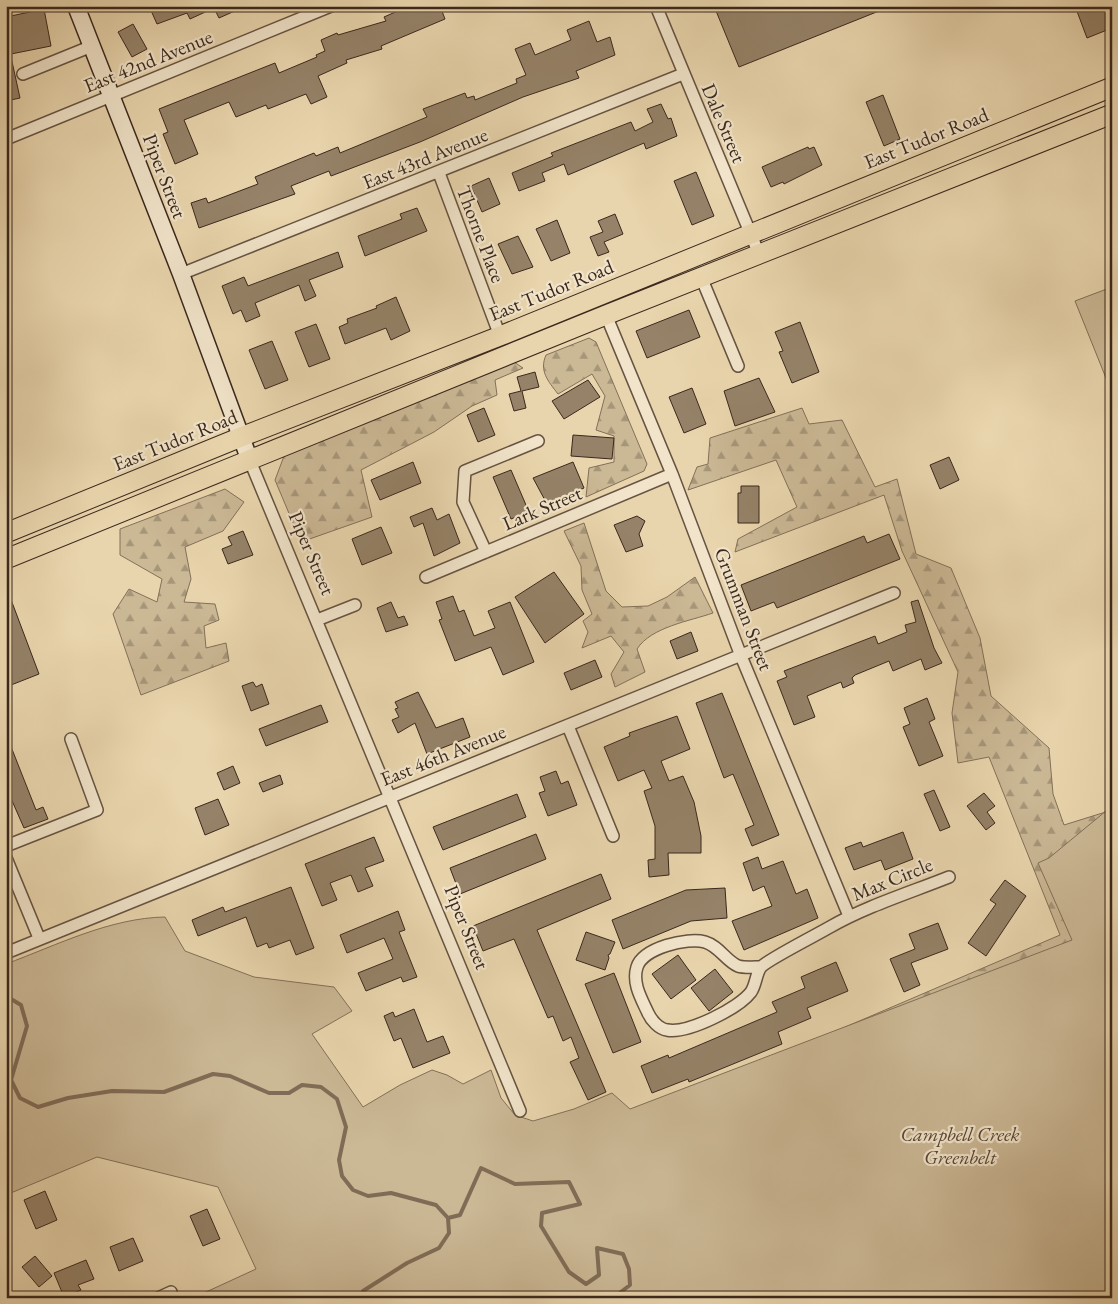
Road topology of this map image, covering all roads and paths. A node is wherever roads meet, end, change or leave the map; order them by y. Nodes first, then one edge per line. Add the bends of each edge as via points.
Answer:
1 (76, 6) edge
2 (331, 6) edge
3 (656, 6) edge
4 (92, 46) junction
5 (23, 74) dead end
6 (683, 74) junction
7 (1112, 87) edge
8 (112, 96) junction
9 (1112, 114) edge
10 (6, 139) edge
11 (439, 173) junction
12 (750, 234) junction
13 (759, 254) junction
14 (181, 274) junction
15 (701, 277) junction
16 (606, 315) junction
17 (500, 336) junction
18 (738, 366) dead end
19 (241, 437) junction
20 (538, 441) dead end
21 (250, 460) junction
22 (672, 474) junction
23 (6, 533) edge
24 (486, 552) junction
25 (6, 559) edge
26 (426, 577) dead end
27 (894, 593) dead end
28 (355, 605) dead end
29 (317, 620) junction
30 (741, 656) junction
31 (568, 726) junction
32 (71, 739) dead end
33 (390, 796) junction
34 (613, 836) dead end
35 (6, 846) edge
36 (6, 858) edge
37 (949, 877) dead end
38 (849, 916) junction
39 (38, 938) junction
40 (6, 953) edge
41 (761, 967) junction
42 (520, 1111) dead end
43 (171, 1292) dead end
44 (158, 1298) edge

1 - 4 street, Piper Street
2 - 8 street, East 42nd Avenue
3 - 6 street, Dale Street
4 - 5 street
4 - 8 street, Piper Street
6 - 11 street, East 43rd Avenue
6 - 12 street, Dale Street
7 - 12 main road, East Tudor Road
8 - 10 street, East 42nd Avenue
8 - 14 street, Piper Street
9 - 13 main road
11 - 14 street, East 43rd Avenue
11 - 17 street, Thorne Place
12 - 13 street, Dale Street
12 - 17 main road, East Tudor Road
13 - 15 main road
14 - 19 street, Piper Street
15 - 16 main road
15 - 18 street
16 - 21 main road
16 - 22 street, Grumman Street
17 - 19 main road, East Tudor Road
19 - 21 street, Piper Street
19 - 23 main road, East Tudor Road
20 - 24 street via 465,471 463,502
21 - 25 main road
21 - 29 street, Piper Street
22 - 24 street, Lark Street
22 - 30 street, Grumman Street
24 - 26 street, Lark Street
27 - 30 street, East 46th Avenue
28 - 29 street
29 - 33 street, Piper Street
30 - 31 street, East 46th Avenue
30 - 38 street, Grumman Street
31 - 33 street, East 46th Avenue
31 - 34 street
32 - 35 street via 97,810
33 - 39 street, East 46th Avenue
33 - 42 street, Piper Street
36 - 39 street
37 - 38 street, Max Circle
38 - 41 street, Max Circle
39 - 40 street, East 46th Avenue
41 - 41 street via 751,992 734,1007 682,1029 667,1030 649,1016 637,989 635,975 639,963 651,952 686,942 703,942 715,947 738,966
43 - 44 street

